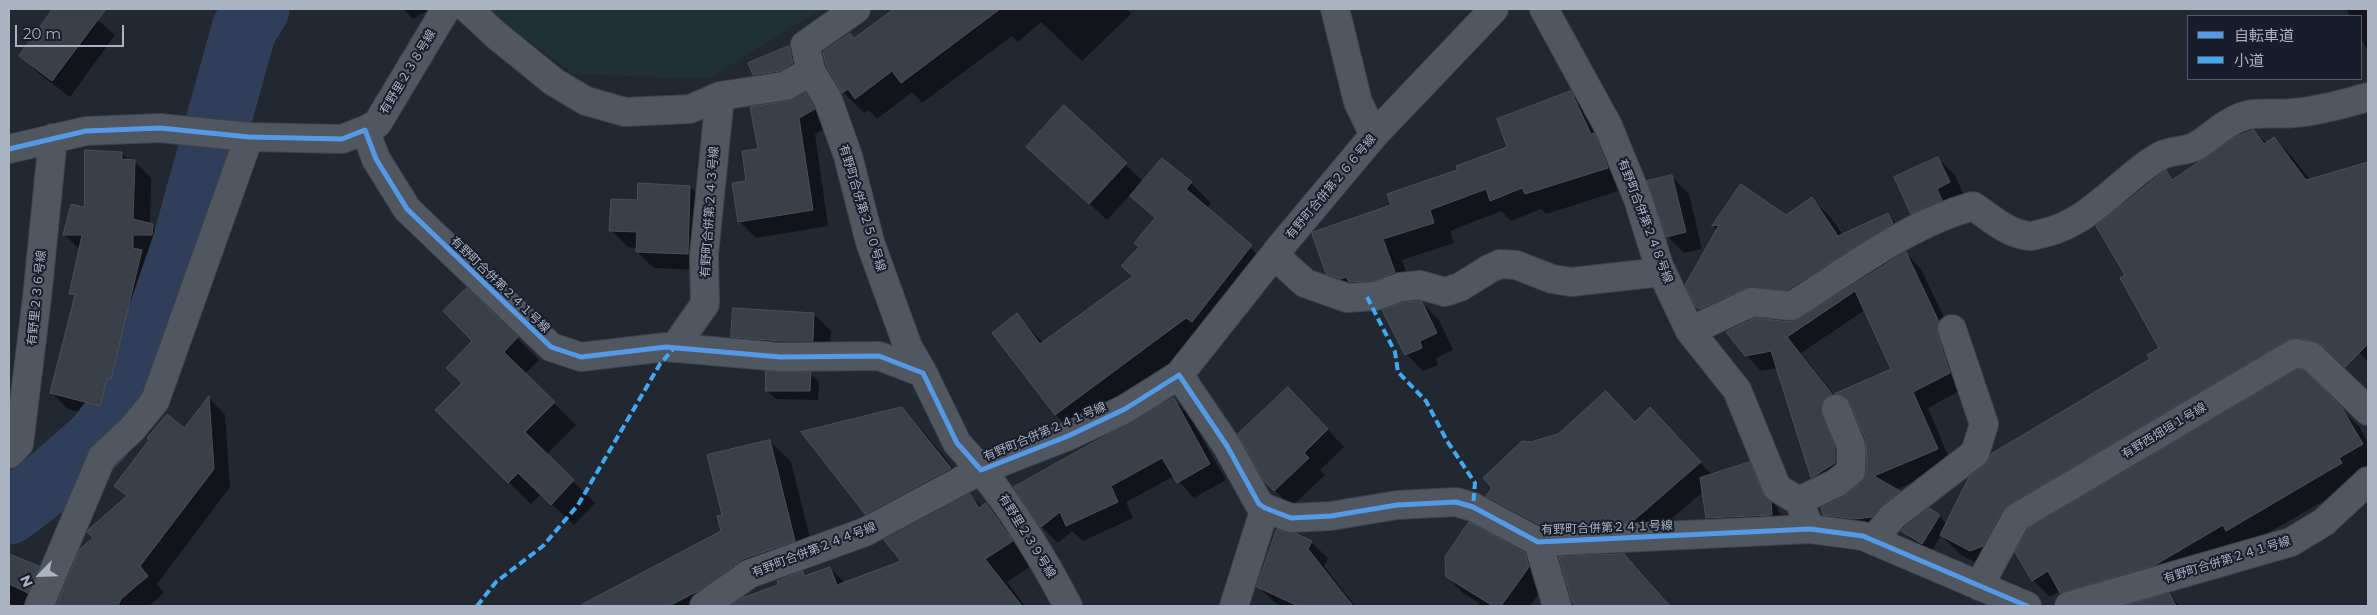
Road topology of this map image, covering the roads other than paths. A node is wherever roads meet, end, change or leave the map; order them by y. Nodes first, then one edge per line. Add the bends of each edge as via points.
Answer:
1 (446, 9) edge
2 (468, 9) edge
3 (856, 9) edge
4 (1335, 9) edge
5 (1494, 9) edge
6 (1544, 9) edge
7 (811, 71) junction
8 (720, 96) junction
9 (2368, 97) edge
10 (365, 130) junction
11 (239, 135) junction
12 (1374, 135) junction
13 (53, 138) junction
14 (9, 148) edge
15 (1274, 255) junction
16 (1662, 272) junction
17 (1952, 329) dead end
18 (1690, 330) junction
19 (674, 348) junction
20 (923, 373) junction
21 (1179, 375) junction
22 (1836, 409) dead end
23 (2368, 411) edge
24 (9, 454) edge
25 (981, 470) junction
26 (2368, 481) edge
27 (1799, 501) junction
28 (1265, 508) junction
29 (1810, 529) junction
30 (1873, 540) junction
31 (1538, 542) junction
32 (1979, 586) junction
33 (39, 606) edge
34 (704, 606) edge
35 (1068, 606) edge
36 (1234, 606) edge
37 (1557, 606) edge
38 (2027, 606) edge
39 (2069, 606) edge

1 - 10 street, 有野里２３８号線 via 377,124
2 - 8 street via 554,82 586,101 625,112 690,109
3 - 7 street, 有野町合併第２５０号線 via 805,45
4 - 12 street via 1358,102
5 - 12 street, 有野町合併第２６６号線
6 - 16 street, 有野町合併第２４８号線 via 1608,126 1638,199
7 - 8 street via 785,86
7 - 20 street, 有野町合併第２５０号線 via 828,100 848,156 870,242 908,347
8 - 19 street, 有野町合併第２４３号線 via 704,255 705,304
9 - 18 street via 2296,113 2243,116 2221,126 2197,146 2162,155 2099,206 2076,222 2054,231 2031,236 2014,233 1972,206 1955,211 1866,256 1791,306 1752,302
10 - 11 street via 342,139
10 - 19 street, 有野町合併第２４１号線 via 376,159 407,209 551,347 581,357
11 - 13 street via 160,128 86,131
11 - 33 street via 155,401 132,429 102,457
12 - 15 street, 有野町合併第２６６号線
13 - 14 street
13 - 24 street, 有野里２３６号線 via 19,444
15 - 16 street via 1305,283 1347,298 1376,296 1400,287 1420,285 1445,292 1500,264 1516,265 1552,279 1571,282
15 - 21 street, 有野町合併第２６６号線
16 - 18 street, 有野町合併第２４８号線
17 - 30 street via 1984,424 1975,453 1892,516
18 - 27 street, 有野町合併第２４８号線 via 1738,390 1777,488
19 - 20 street, 有野町合併第２４１号線 via 780,357 879,356
20 - 25 street, 有野町合併第２４１号線 via 957,443
21 - 25 street, 有野町合併第２４１号線 via 1125,409 1068,436
21 - 28 street via 1227,446 1259,504
22 - 27 street via 1851,446 1851,471 1836,484
23 - 32 street, 有野西畑垣１号線 via 2311,356 2295,353 2016,518
25 - 34 street, 有野町合併第２４４号線 via 865,532 749,574
25 - 35 street, 有野里２３９号線 via 1007,502
26 - 39 street, 有野町合併第２４１号線 via 2324,522 2291,542
27 - 29 street
28 - 31 street, 有野町合併第２４１号線 via 1291,518 1331,516 1397,504 1456,502 1473,507
28 - 36 street
29 - 30 street, 有野町合併第２４１号線
29 - 31 street, 有野町合併第２４１号線
30 - 32 street, 有野町合併第２４１号線
31 - 37 street
32 - 38 street, 有野町合併第２４１号線

